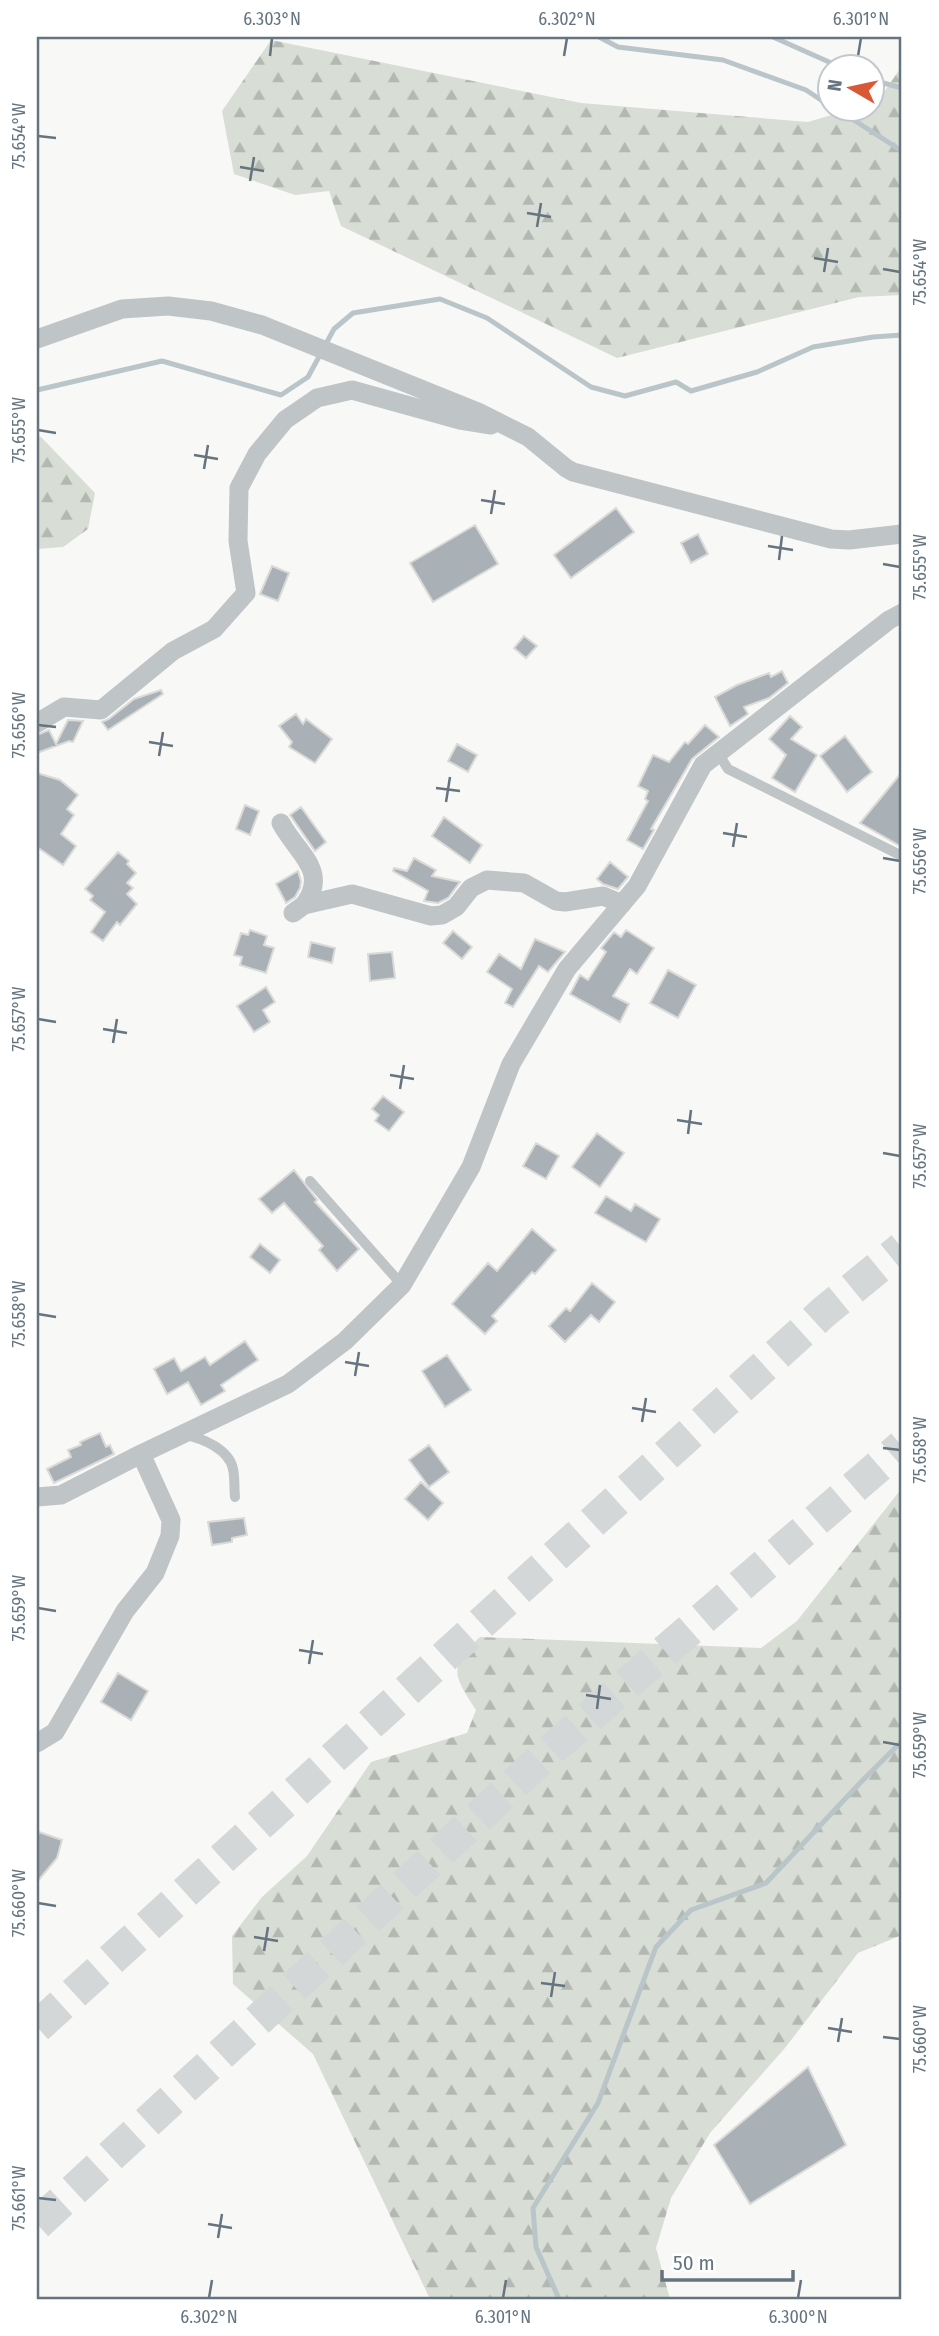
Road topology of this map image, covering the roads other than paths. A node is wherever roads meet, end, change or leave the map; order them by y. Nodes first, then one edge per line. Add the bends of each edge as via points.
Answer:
1 (37, 339) edge
2 (512, 429) junction
3 (902, 534) edge
4 (902, 613) edge
5 (37, 723) edge
6 (718, 753) junction
7 (281, 822) dead end
8 (902, 856) edge
9 (622, 904) junction
10 (310, 1181) dead end
11 (402, 1285) junction
12 (181, 1435) junction
13 (141, 1454) junction
14 (37, 1497) edge
15 (234, 1497) dead end
16 (37, 1744) edge

1 - 2 street via 121,309 168,306 211,311 262,325
2 - 3 street via 573,472 831,539
2 - 5 street via 460,420 352,390 317,398 285,420 257,454 239,488 238,541 246,593 215,629 173,651 101,710 64,707
4 - 6 street
6 - 8 lane via 728,769
6 - 9 street via 699,771 638,886
7 - 9 street via 311,865 314,878 312,895 298,909 352,894 438,916 487,880 524,883 556,901 603,896
9 - 11 street via 567,969 519,1049 471,1167
10 - 11 lane
11 - 12 street via 345,1341 288,1384
12 - 13 street
12 - 15 lane via 199,1438 226,1454 233,1466
13 - 14 street via 61,1495
13 - 16 street via 171,1520 170,1536 155,1573 125,1611 55,1732

